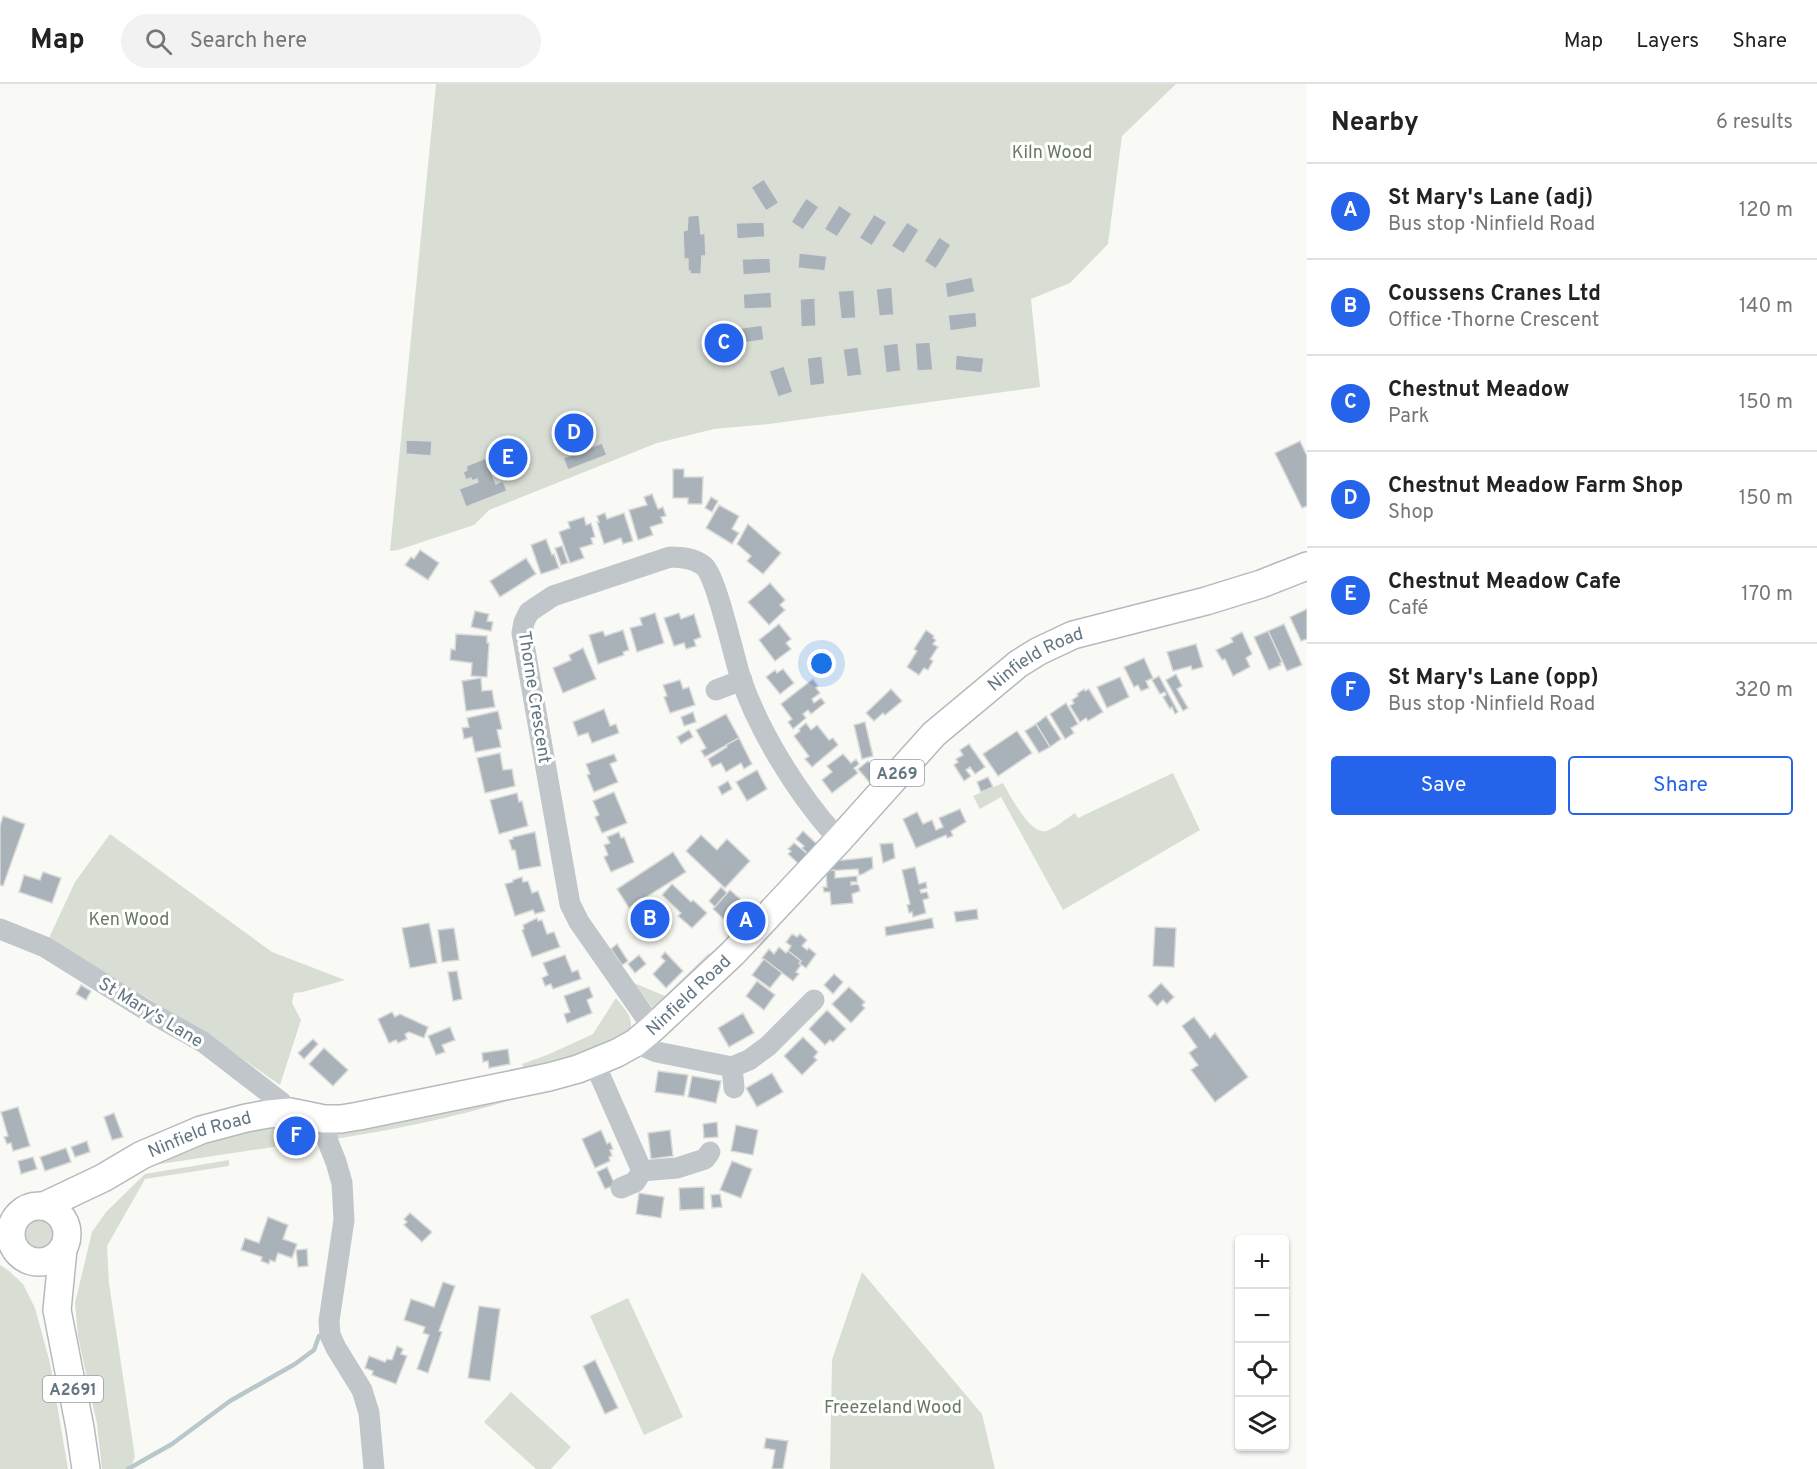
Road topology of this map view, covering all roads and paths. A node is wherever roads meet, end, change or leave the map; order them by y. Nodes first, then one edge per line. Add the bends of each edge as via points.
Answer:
1 (1307, 566) edge
2 (742, 680) junction
3 (716, 690) dead end
4 (832, 832) dead end
5 (0, 929) edge
6 (814, 1000) dead end
7 (644, 1035) junction
8 (594, 1062) junction
9 (732, 1067) junction
10 (734, 1088) dead end
11 (290, 1112) junction
12 (324, 1119) junction
13 (710, 1152) dead end
14 (642, 1171) junction
15 (103, 1178) junction
16 (621, 1188) dead end
17 (22, 1212) edge
18 (65, 1241) junction
19 (15, 1253) edge
20 (57, 1310) junction
21 (86, 1469) edge
22 (374, 1469) edge

1 - 7 main road, Ninfield Road / A269 via 1206,601 1073,635 1018,664 934,734 733,953
2 - 3 street
2 - 4 street, Thorne Crescent via 763,729 794,783
2 - 7 street, Thorne Crescent via 714,584 705,567 684,557 670,557 553,596 529,612 524,622 522,633 570,904
5 - 11 street, St Mary's Lane via 45,947 203,1042
6 - 9 street via 768,1046
7 - 8 main road, Ninfield Road / A269
7 - 9 street via 657,1052
8 - 12 main road, Ninfield Road / A269 via 538,1080 359,1116
8 - 14 street
9 - 10 street
11 - 12 main road, Ninfield Road / A269
11 - 15 main road, Ninfield Road / A269 via 201,1130 142,1155
12 - 22 street via 342,1183 344,1220 330,1335 362,1390 369,1413
13 - 14 street via 705,1159 677,1168
14 - 16 street via 635,1182
15 - 17 main road, Ninfield Road / A269
15 - 18 main road, Ninfield Road / A269 via 83,1205
17 - 18 main road via 51,1209 62,1218
17 - 19 main road via 12,1232
18 - 19 main road via 57,1256 50,1260 34,1262
18 - 20 main road, A2691
19 - 20 main road, A2691
20 - 21 main road, A2691

